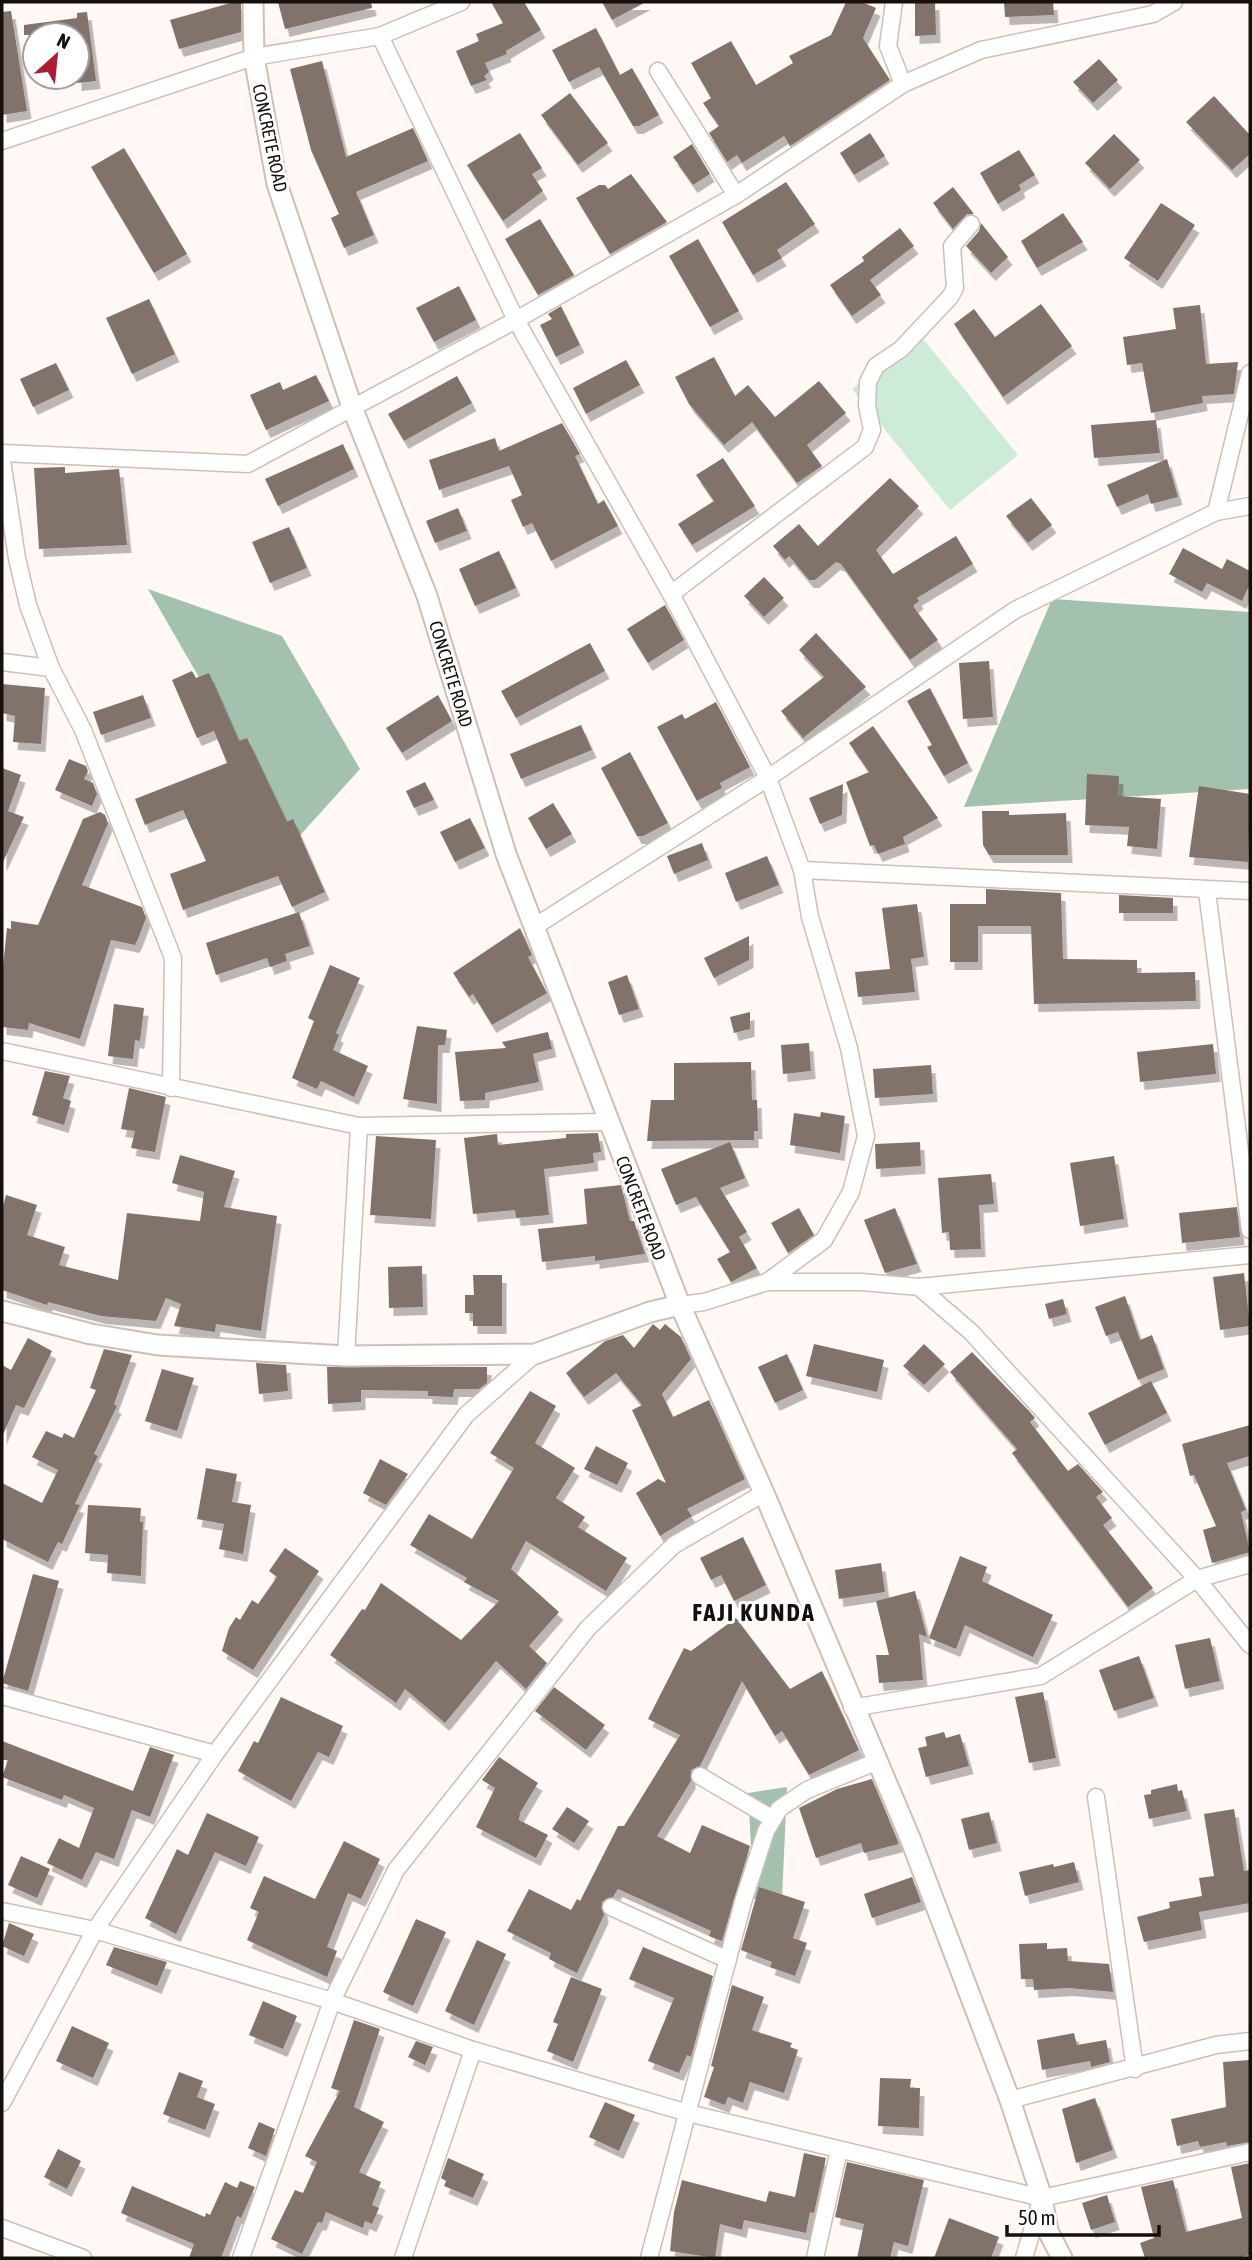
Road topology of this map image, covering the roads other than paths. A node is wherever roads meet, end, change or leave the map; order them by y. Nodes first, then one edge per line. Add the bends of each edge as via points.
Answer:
1 (253, 2) edge
2 (461, 2) edge
3 (894, 2) edge
4 (1174, 2) edge
5 (380, 36) junction
6 (254, 57) junction
7 (658, 71) dead end
8 (904, 84) junction
9 (2, 141) edge
10 (736, 195) junction
11 (971, 224) dead end
12 (516, 320) junction
13 (1250, 373) edge
14 (352, 407) junction
15 (2, 453) edge
16 (2, 460) edge
17 (1250, 506) edge
18 (1216, 512) junction
19 (671, 594) junction
20 (2, 662) edge
21 (51, 668) junction
22 (768, 778) junction
23 (802, 870) junction
24 (1207, 891) junction
25 (1250, 891) edge
26 (534, 927) junction
27 (2, 1051) edge
28 (171, 1088) junction
29 (608, 1122) junction
30 (359, 1126) junction
31 (1250, 1230) edge
32 (1250, 1255) edge
33 (766, 1282) junction
34 (919, 1287) junction
35 (680, 1305) junction
36 (2, 1311) edge
37 (535, 1354) junction
38 (346, 1356) junction
39 (764, 1493) junction
40 (1250, 1564) edge
41 (1197, 1579) junction
42 (1250, 1645) edge
43 (2, 1696) edge
44 (852, 1708) junction
45 (215, 1754) junction
46 (878, 1761) junction
47 (700, 1776) dead end
48 (1096, 1797) dead end
49 (773, 1819) junction
50 (611, 1907) dead end
51 (2, 1912) edge
52 (95, 1930) junction
53 (728, 1961) junction
54 (332, 2001) junction
55 (1250, 2041) edge
56 (473, 2050) junction
57 (1135, 2069) junction
58 (1010, 2100) junction
59 (2, 2103) edge
60 (688, 2113) junction
61 (839, 2150) junction
62 (1250, 2152) edge
63 (1042, 2198) junction
64 (2, 2228) edge
65 (83, 2258) edge
66 (241, 2258) edge
67 (403, 2258) edge
68 (649, 2258) edge
69 (815, 2258) edge
70 (1024, 2258) edge
71 (1062, 2258) edge

1 - 6 street, CONCRETE ROAD
2 - 5 street
3 - 8 street via 888,46
4 - 8 street via 1153,14 981,50
5 - 6 street
5 - 12 street
6 - 9 street
6 - 14 street, CONCRETE ROAD via 277,184
7 - 10 street
8 - 10 street
10 - 12 street
11 - 19 street via 952,246 955,288 950,297 901,349 876,366 868,382 872,430 865,447
12 - 14 street
12 - 19 street
13 - 18 street
14 - 15 street via 248,464
14 - 26 street, CONCRETE ROAD via 427,596 506,854
16 - 21 street via 28,605
17 - 18 street
18 - 22 street via 1015,610
19 - 22 street
20 - 21 street
21 - 28 street via 83,730 173,958
22 - 23 street
22 - 26 street
23 - 24 street
23 - 33 street via 810,917 849,1048 866,1136 851,1192 824,1240
24 - 25 street
24 - 31 street
26 - 29 street, CONCRETE ROAD
27 - 28 street
28 - 30 street
29 - 30 street
29 - 35 street, CONCRETE ROAD
30 - 38 street
32 - 34 street
33 - 34 street
33 - 35 street
34 - 41 street via 971,1332
35 - 37 street
35 - 39 street, CONCRETE ROAD
36 - 38 street via 91,1334 158,1345
37 - 38 street
37 - 45 street via 466,1415
39 - 44 street, CONCRETE ROAD
39 - 54 street via 674,1545 588,1628 396,1870
40 - 41 street
41 - 42 street
41 - 44 street via 1041,1676
43 - 45 street
44 - 46 street, CONCRETE ROAD
45 - 52 street
46 - 49 street via 807,1790 779,1809
46 - 58 street, CONCRETE ROAD
47 - 49 street
48 - 57 street
49 - 53 street
50 - 53 street
51 - 52 street
52 - 54 street
52 - 59 street
53 - 60 street
54 - 56 street
54 - 66 street
55 - 57 street via 1216,2045
56 - 60 street
56 - 67 street
57 - 58 street
58 - 63 street, CONCRETE ROAD
60 - 61 street
60 - 68 street
61 - 63 street
61 - 69 street
62 - 63 street
63 - 70 street
63 - 71 street, CONCRETE ROAD via 1048,2231
64 - 65 street

